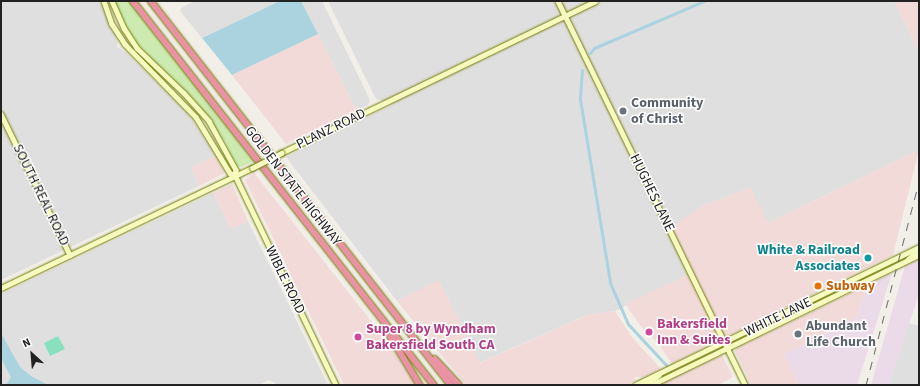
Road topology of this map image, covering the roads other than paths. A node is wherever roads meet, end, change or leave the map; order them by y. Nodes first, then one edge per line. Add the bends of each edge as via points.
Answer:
1 (104, 1) edge
2 (112, 1) edge
3 (133, 1) edge
4 (151, 1) edge
5 (558, 1) edge
6 (595, 1) edge
7 (565, 16) junction
8 (1, 114) edge
9 (235, 175) junction
10 (919, 248) edge
11 (70, 255) junction
12 (919, 255) edge
13 (907, 261) junction
14 (887, 263) junction
15 (872, 278) junction
16 (1, 288) edge
17 (375, 310) junction
18 (405, 327) junction
19 (726, 346) junction
20 (642, 384) edge
21 (336, 385) edge
22 (420, 385) edge
23 (434, 385) edge
24 (451, 385) edge
25 (459, 385) edge
26 (635, 385) edge
27 (651, 385) edge
28 (745, 385) edge

1 - 9 street, WIBLE ROAD via 112,24 125,44 196,117 230,173
2 - 9 street, WIBLE ROAD via 124,28 137,48 184,92 209,121 236,170
3 - 17 highway, GOLDEN STATE HIGHWAY
4 - 18 highway, GOLDEN STATE HIGHWAY
5 - 7 street, HUGHES LANE
6 - 7 street, PLANZ ROAD
7 - 9 street, PLANZ ROAD, bridge
7 - 19 street, HUGHES LANE
8 - 11 street, SOUTH REAL ROAD
9 - 11 street, PLANZ ROAD
9 - 21 street, WIBLE ROAD
10 - 13 street
10 - 14 street, WHITE LANE
11 - 16 street, PLANZ ROAD
12 - 13 street, WHITE LANE
13 - 15 street, WHITE LANE
14 - 15 street
14 - 19 street, WHITE LANE
15 - 19 street, WHITE LANE
17 - 22 highway
17 - 23 highway, GOLDEN STATE HIGHWAY
18 - 24 highway, GOLDEN STATE HIGHWAY
18 - 25 highway
19 - 20 street, WHITE LANE via 659,373
19 - 27 street, WHITE LANE
19 - 28 street, HUGHES LANE
20 - 26 street, WHITE LANE

